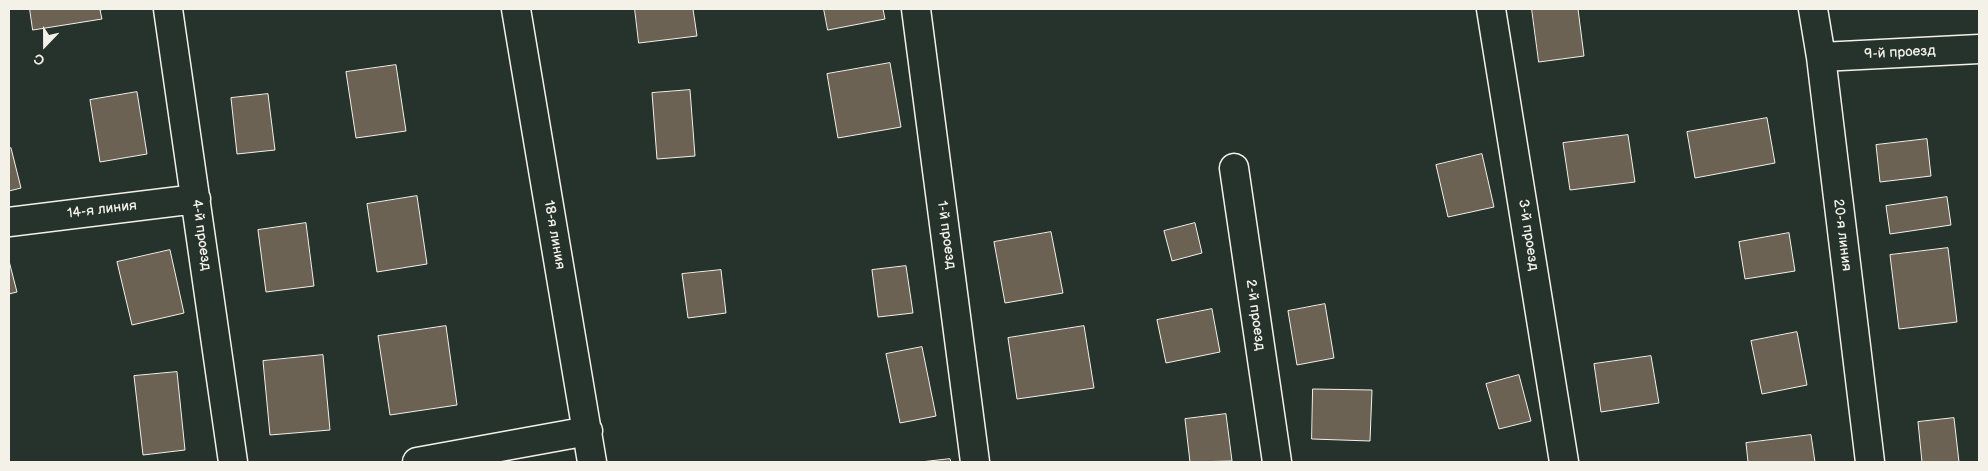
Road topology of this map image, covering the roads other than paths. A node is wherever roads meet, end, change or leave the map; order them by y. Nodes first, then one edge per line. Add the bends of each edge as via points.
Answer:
1 (168, 9) edge
2 (516, 9) edge
3 (916, 9) edge
4 (1491, 9) edge
5 (1813, 9) edge
6 (1979, 49) edge
7 (1820, 57) junction
8 (1234, 168) dead end
9 (196, 199) junction
10 (9, 222) edge
11 (588, 431) junction
12 (233, 462) edge
13 (417, 462) edge
14 (592, 462) edge
15 (975, 462) edge
16 (1277, 462) edge
17 (1564, 462) edge
18 (1870, 462) edge

1 - 9 street, 4-й проезд
2 - 11 street, 18-я линия
3 - 15 street, 1-й проезд
4 - 17 street, 3-й проезд
5 - 7 street, 20-я линия
6 - 7 street, 9-й проезд
7 - 18 street, 20-я линия
8 - 16 street, 2-й проезд
9 - 10 street, 14-я линия
9 - 12 street, 4-й проезд
11 - 13 street
11 - 14 street, 18-я линия

